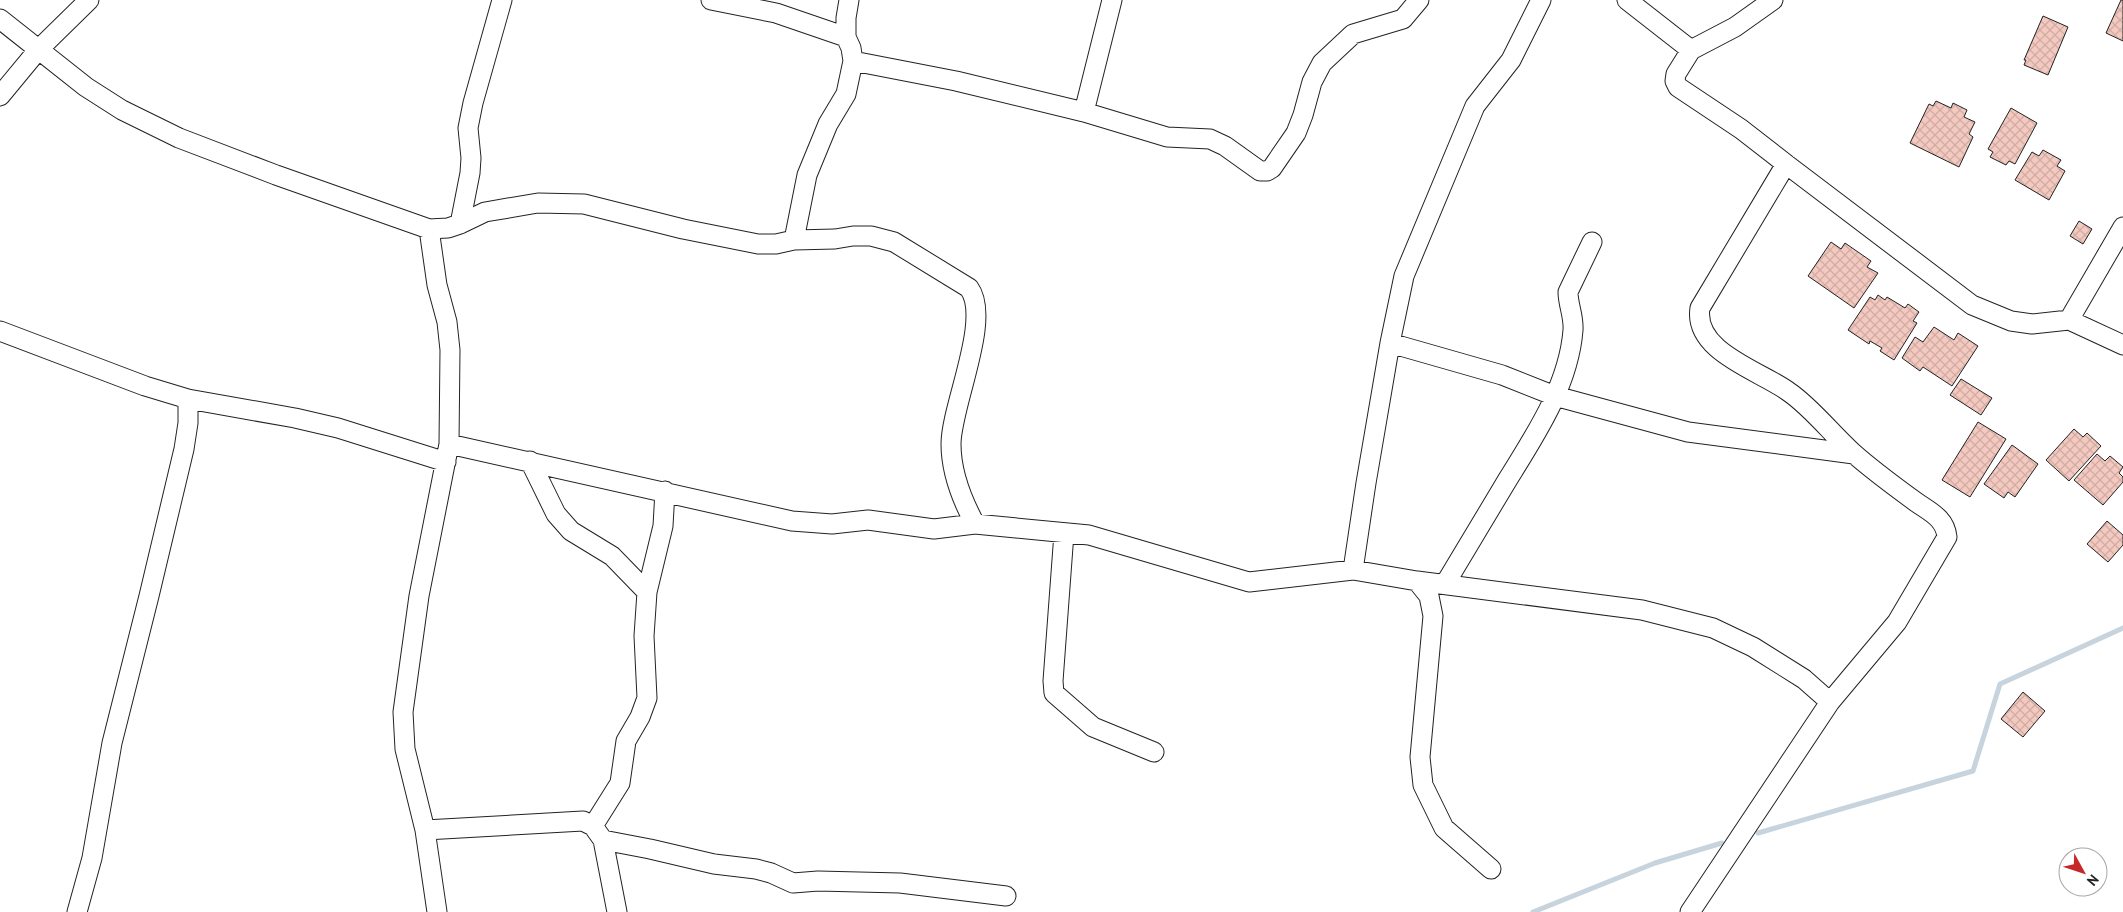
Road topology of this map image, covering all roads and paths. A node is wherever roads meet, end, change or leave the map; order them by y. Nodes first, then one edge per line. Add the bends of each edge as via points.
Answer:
1 (89, 0) edge
2 (502, 0) edge
3 (711, 0) edge
4 (849, 0) edge
5 (1112, 0) edge
6 (1419, 0) edge
7 (1541, 0) edge
8 (1627, 0) edge
9 (1773, 0) edge
10 (0, 19) edge
11 (846, 37) junction
12 (38, 50) junction
13 (1691, 50) junction
14 (852, 61) junction
15 (0, 96) edge
16 (1084, 112) junction
17 (1786, 164) junction
18 (460, 224) junction
19 (2123, 227) edge
20 (428, 228) junction
21 (794, 240) junction
22 (1592, 242) dead end
23 (2069, 320) junction
24 (0, 331) edge
25 (1390, 343) junction
26 (2123, 345) edge
27 (1555, 396) junction
28 (188, 398) junction
29 (449, 444) junction
30 (1854, 454) junction
31 (530, 461) junction
32 (446, 462) junction
33 (665, 491) junction
34 (975, 524) junction
35 (1064, 533) junction
36 (1353, 570) junction
37 (1417, 581) junction
38 (1445, 584) junction
39 (647, 592) junction
40 (1830, 702) junction
41 (1154, 752) dead end
42 (425, 830) junction
43 (598, 833) junction
44 (1492, 869) dead end
45 (1006, 896) dead end
46 (1699, 909) edge
47 (77, 912) edge
48 (437, 912) edge
49 (617, 912) edge

1 - 12 street
2 - 18 street via 471,111 468,128 470,173
3 - 11 street via 776,13
4 - 11 street
5 - 16 street
6 - 16 street via 1403,19 1354,34 1322,63 1315,72 1296,133 1267,171 1260,171 1217,142 1167,137
7 - 25 street via 1511,60 1474,106 1404,276
8 - 13 street
9 - 13 street via 1734,27
10 - 12 street
11 - 14 street
12 - 15 street
12 - 20 street via 122,110 179,138 276,176
13 - 17 street via 1676,74 1678,87
14 - 16 street via 956,81
14 - 21 street via 846,94 828,124 807,175
17 - 23 street via 1972,304 2011,321 2032,324
17 - 30 street via 1700,308 1700,325 1710,341 1725,355 1790,392
18 - 20 street
18 - 21 street via 484,212 538,203 584,204 758,244
19 - 23 street
20 - 29 street via 450,350
21 - 34 street via 871,236 894,242 970,288 975,295 977,306 970,358 951,443 960,490
22 - 27 street via 1568,292 1574,319 1573,331
23 - 26 street
24 - 28 street via 145,386
25 - 27 street via 1502,375
25 - 36 street
27 - 30 street via 1688,432
27 - 38 street via 1540,429
28 - 32 street via 338,428
28 - 47 street via 184,449 112,743 92,858
29 - 31 street
29 - 32 street
30 - 40 street via 1941,520 1947,537 1897,622
31 - 33 street
31 - 39 street via 556,514 571,530 612,556
32 - 42 street via 419,596 403,712 405,748
33 - 34 street via 792,521 832,524 868,520 934,529
33 - 39 street via 663,526
34 - 35 street
35 - 36 street via 1089,535 1249,582
35 - 41 street via 1054,693 1093,727
36 - 37 street
37 - 38 street
37 - 44 street via 1429,596 1433,616 1420,757 1423,785 1444,828
38 - 40 street via 1642,610 1713,628 1752,646 1804,680
39 - 43 street via 644,636 648,698 626,741 620,783
40 - 46 street
42 - 43 street via 583,821
42 - 48 street
43 - 45 street via 714,864 770,873 794,883 900,883
43 - 49 street

